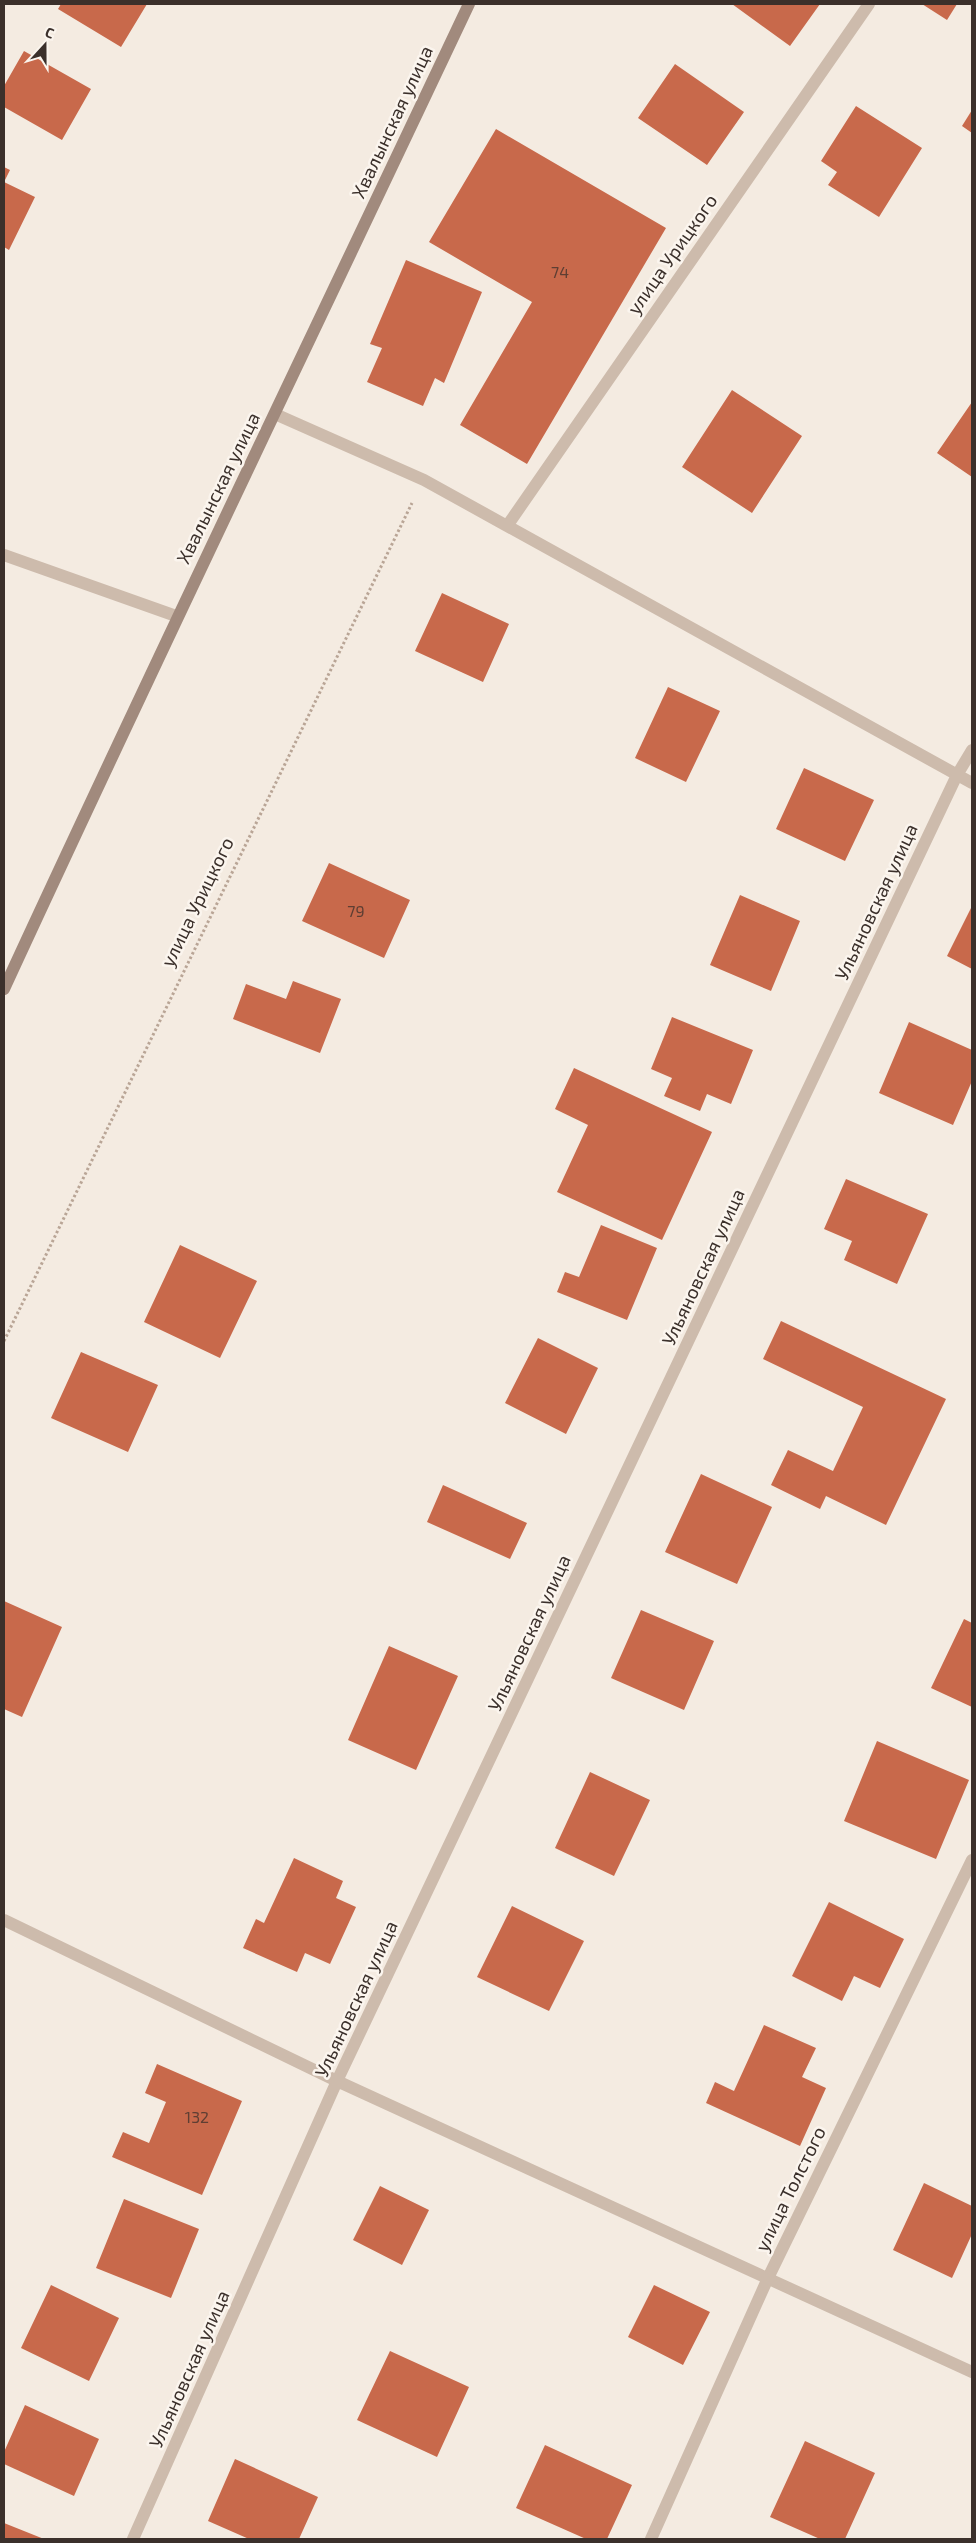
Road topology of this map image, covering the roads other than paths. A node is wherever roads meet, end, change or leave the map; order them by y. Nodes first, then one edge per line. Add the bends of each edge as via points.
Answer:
1 (469, 4) edge
2 (869, 4) edge
3 (276, 414) junction
4 (507, 526) junction
5 (4, 555) edge
6 (176, 616) junction
7 (972, 750) edge
8 (957, 775) junction
9 (972, 784) edge
10 (4, 989) edge
11 (972, 1860) edge
12 (4, 1920) edge
13 (337, 2081) junction
14 (768, 2278) junction
15 (972, 2372) edge
16 (133, 2539) edge
17 (651, 2539) edge

1 - 3 street, Хвалынская улица
2 - 4 street, улица Урицкого
3 - 4 street via 424,480
3 - 6 street, Хвалынская улица
4 - 8 street
5 - 6 street
6 - 10 street, Хвалынская улица
7 - 8 street, Ульяновская улица
8 - 9 street
8 - 13 street, Ульяновская улица
11 - 14 street, улица Толстого
12 - 13 street
13 - 14 street
13 - 16 street, Ульяновская улица
14 - 15 street
14 - 17 street, улица Толстого

